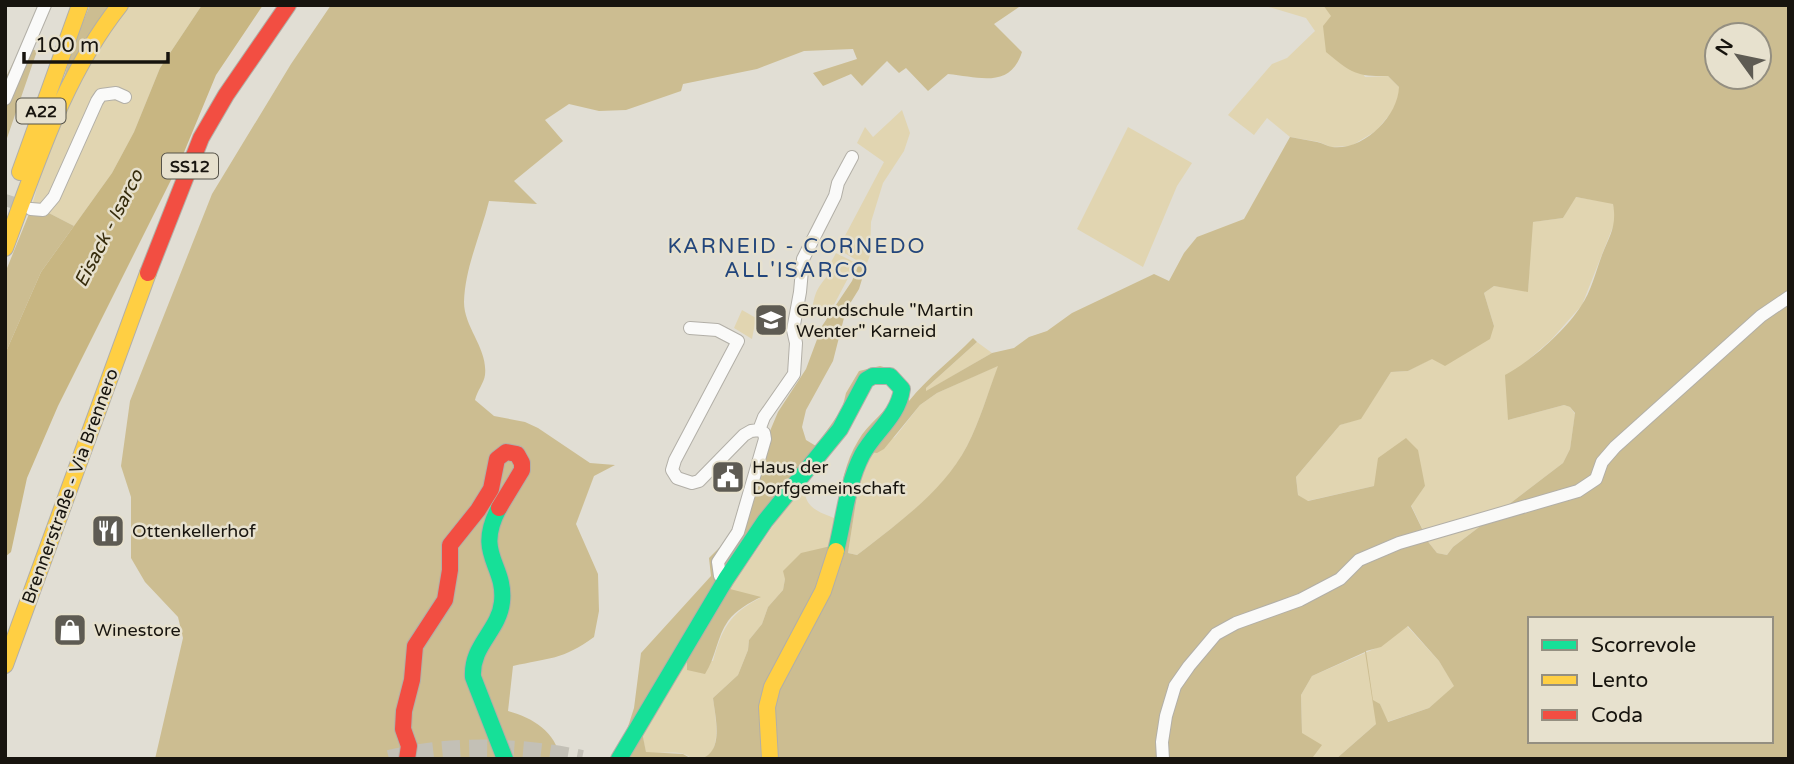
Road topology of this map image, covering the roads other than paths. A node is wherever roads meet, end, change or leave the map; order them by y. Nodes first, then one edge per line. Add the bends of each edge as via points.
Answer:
1 (45, 5) edge
2 (67, 5) edge
3 (80, 5) edge
4 (120, 5) edge
5 (288, 5) edge
6 (125, 97) dead end
7 (5, 99) edge
8 (852, 157) dead end
9 (5, 180) edge
10 (31, 209) dead end
11 (5, 217) edge
12 (5, 248) edge
13 (1789, 297) edge
14 (690, 328) dead end
15 (759, 430) junction
16 (726, 579) junction
17 (18, 630) junction
18 (5, 665) edge
19 (5, 684) edge
20 (407, 759) edge
21 (505, 759) edge
22 (619, 759) edge
23 (770, 759) edge
24 (1163, 759) edge

1 - 7 street
2 - 9 main road, A22
3 - 11 main road, A22
4 - 12 main road via 75,74
5 - 17 main road, Brennerstraße - Via Brennero / SS12 via 201,138
6 - 10 street via 101,95 54,198 43,210
8 - 15 street via 803,259 793,330 794,374
13 - 24 street via 1761,316 1615,447 1602,462 1596,479 1578,491 1399,543 1359,560 1340,579 1300,600 1216,634 1175,687 1166,716
14 - 15 street via 717,330 738,341 675,460 672,470 677,478 699,481 744,435
15 - 16 street via 765,439 738,532 718,562 720,576
16 - 22 main road
16 - 23 main road via 765,521 840,429 866,380 890,376 902,389 900,405 862,456 828,579 772,687 767,707
17 - 18 main road, SS12
17 - 19 main road
20 - 21 main road via 404,711 415,646 445,600 450,545 491,489 497,458 506,452 517,454 522,470 489,535 502,606 480,642 471,668

